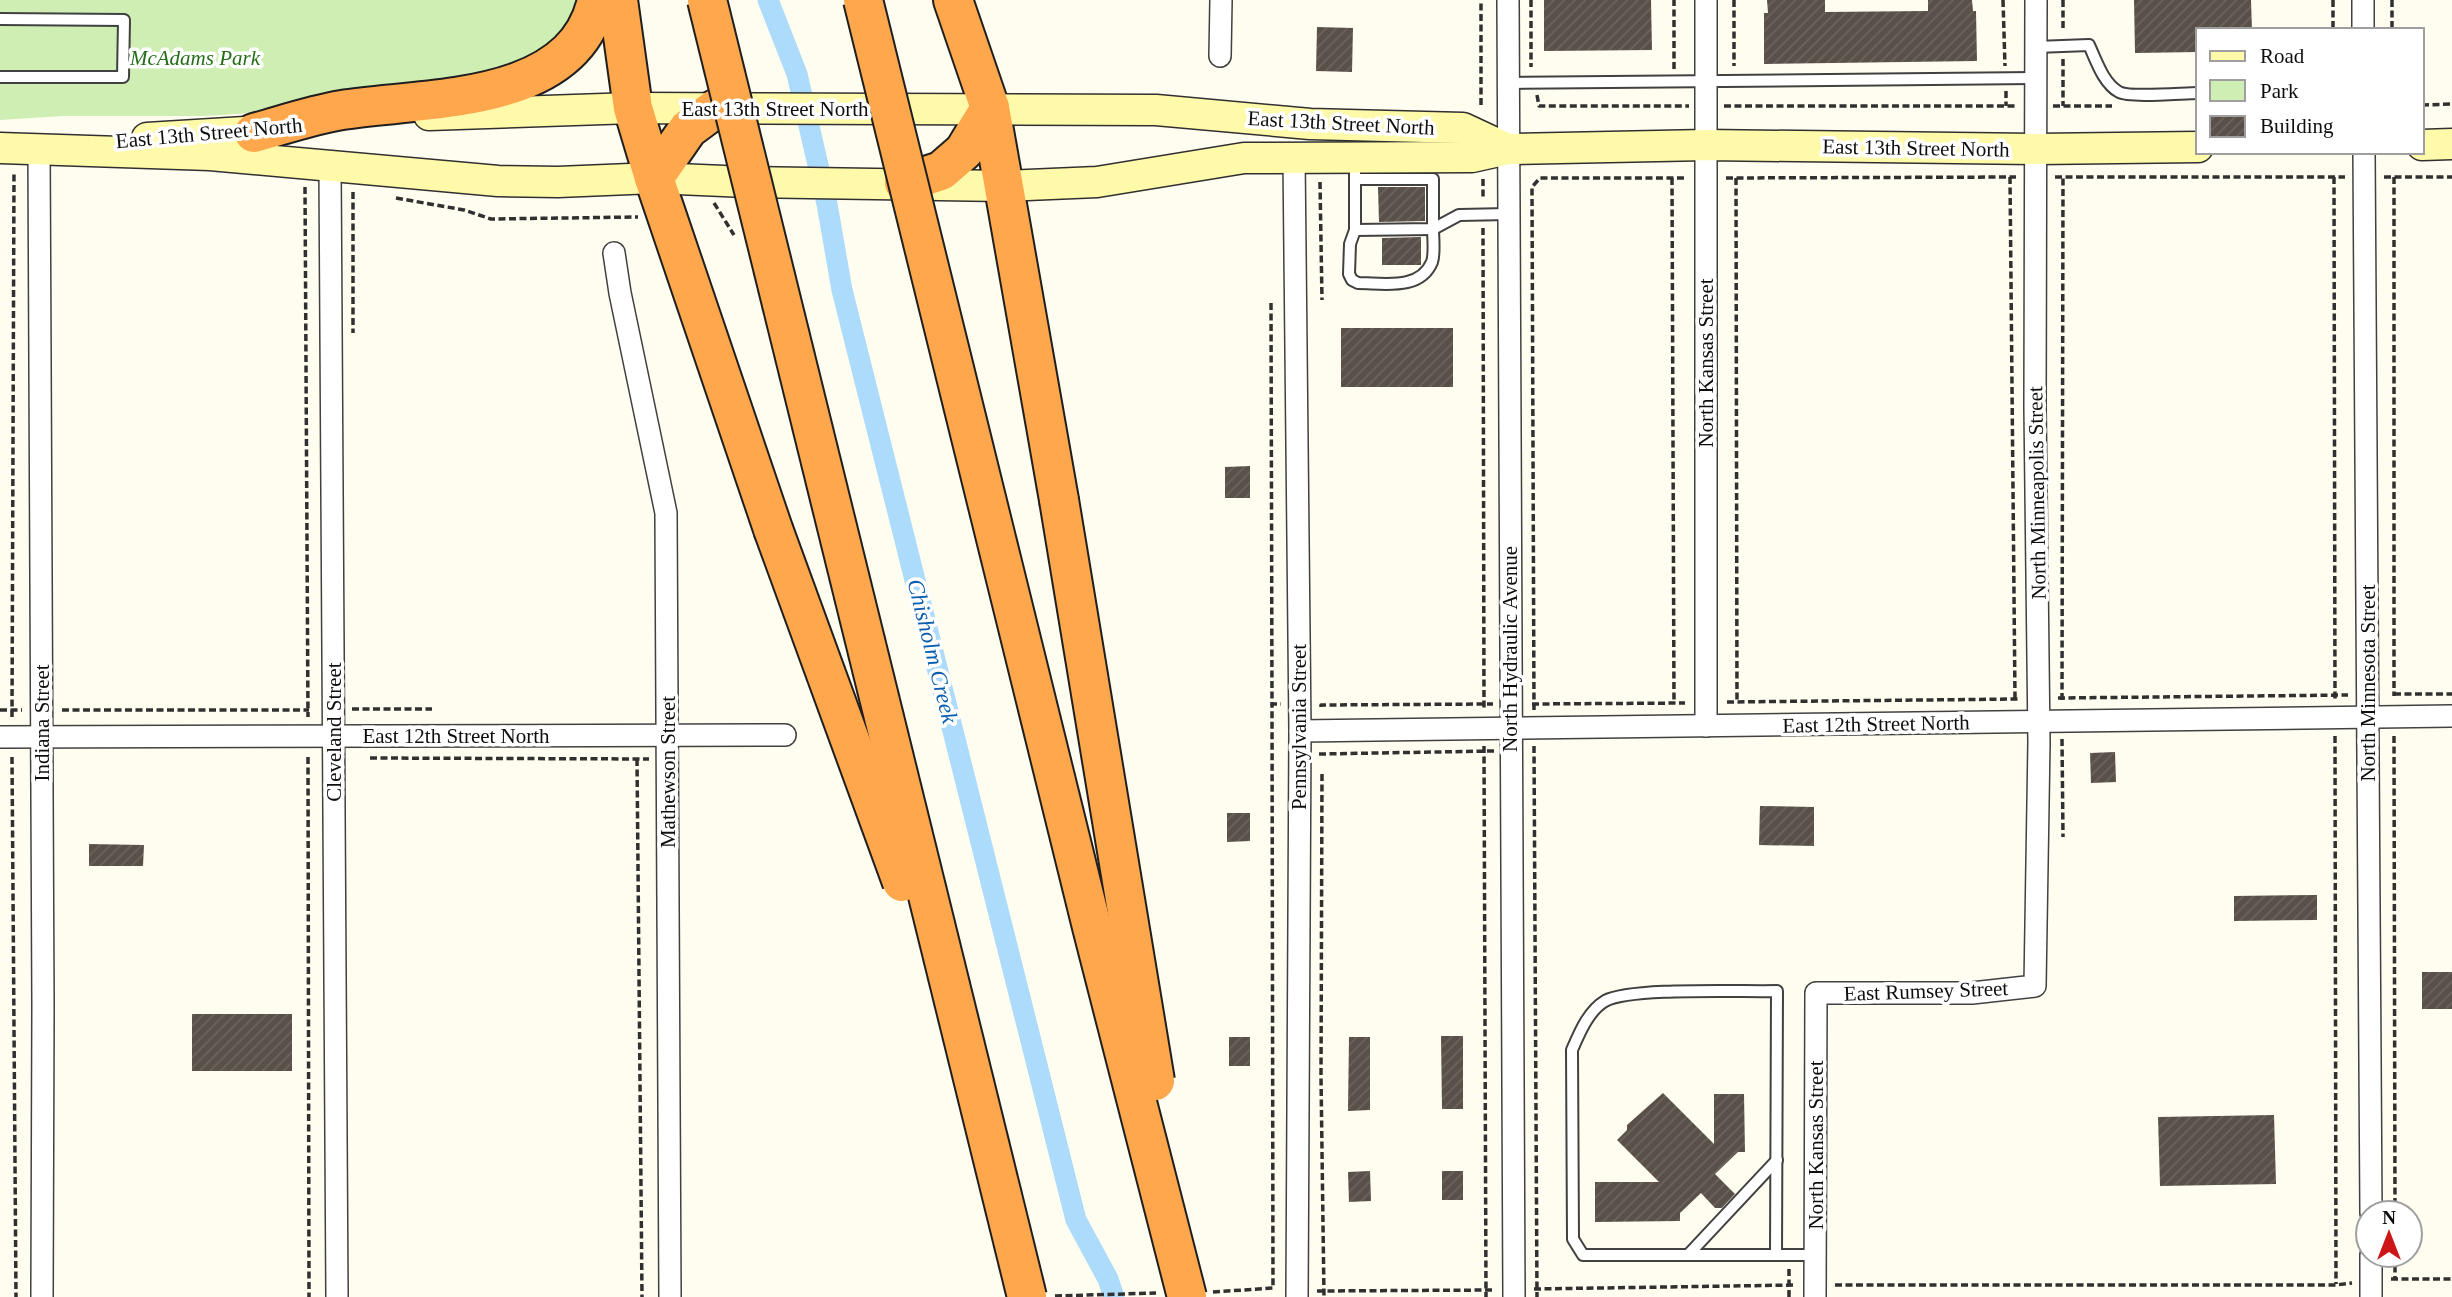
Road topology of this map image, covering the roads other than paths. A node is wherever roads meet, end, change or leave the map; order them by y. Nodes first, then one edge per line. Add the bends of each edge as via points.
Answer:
1 (597, 0) edge
2 (618, 0) edge
3 (707, 0) edge
4 (863, 0) edge
5 (953, 0) edge
6 (1221, 0) edge
7 (1508, 0) edge
8 (1706, 0) edge
9 (2036, 0) edge
10 (2363, 0) edge
11 (0, 19) edge
12 (2363, 28) edge
13 (2036, 47) junction
14 (1220, 56) dead end
15 (0, 77) edge
16 (2036, 78) junction
17 (1706, 81) junction
18 (1508, 83) junction
19 (2196, 93) edge
20 (633, 108) junction
21 (990, 108) junction
22 (715, 109) junction
23 (254, 132) junction
24 (1706, 145) junction
25 (2424, 145) edge
26 (2452, 145) edge
27 (2196, 148) edge
28 (1508, 149) junction
29 (2364, 154) edge
30 (7, 160) edge
31 (39, 160) junction
32 (2036, 163) junction
33 (1294, 166) junction
34 (1355, 168) junction
35 (330, 178) junction
36 (654, 178) junction
37 (904, 183) junction
38 (1003, 186) junction
39 (1508, 214) junction
40 (1433, 229) junction
41 (1355, 230) junction
42 (614, 253) dead end
43 (2452, 716) edge
44 (2368, 717) junction
45 (2039, 722) junction
46 (1706, 726) junction
47 (1511, 728) junction
48 (1300, 731) junction
49 (785, 735) dead end
50 (335, 736) junction
51 (668, 736) junction
52 (0, 737) edge
53 (42, 737) junction
54 (2035, 986) joint
55 (1816, 993) joint
56 (985, 1133) junction
57 (1777, 1160) junction
58 (2371, 1199) edge
59 (1688, 1255) junction
60 (1776, 1255) junction
61 (1815, 1255) junction
62 (2371, 1269) edge
63 (2371, 1289) edge
64 (1815, 1291) edge
65 (1297, 1293) edge
66 (1514, 1293) edge
67 (1187, 1295) edge
68 (42, 1297) edge
69 (337, 1297) edge
70 (670, 1297) edge
71 (1027, 1297) edge

1 - 23 highway via 576,44 542,72 508,87 339,110
2 - 20 highway
3 - 56 highway, bridge
4 - 67 highway, bridge
5 - 21 highway
6 - 14 street
7 - 18 street, North Hydraulic Avenue
8 - 17 street, North Kansas Street
9 - 13 street, North Minneapolis Street
10 - 12 street
11 - 15 lane via 124,20 124,77
13 - 16 street, North Minneapolis Street
13 - 19 lane via 2089,45 2104,77 2119,92
16 - 17 lane
16 - 32 street, North Minneapolis Street
17 - 18 lane
17 - 24 street, North Kansas Street
18 - 28 street, North Hydraulic Avenue
20 - 22 main road, East 13th Street North
20 - 23 main road, East 13th Street North via 426,115
20 - 36 highway
21 - 22 main road, East 13th Street North
21 - 28 main road, East 13th Street North via 1156,110 1310,124 1464,128
21 - 37 highway via 964,151 941,172
21 - 38 highway
22 - 36 highway via 688,129
23 - 31 main road, East 13th Street North via 187,134
24 - 28 main road, East 13th Street North
24 - 32 main road, East 13th Street North
24 - 46 street, North Kansas Street
25 - 26 main road
27 - 32 main road, East 13th Street North
28 - 34 main road, East 13th Street North via 1472,157
28 - 39 street, North Hydraulic Avenue
29 - 44 street, North Minnesota Street
30 - 31 main road, East 13th Street North
31 - 35 main road, East 13th Street North via 209,155
31 - 53 street, Indiana Street
32 - 45 street, North Minneapolis Street
33 - 34 main road, East 13th Street North
33 - 38 main road, East 13th Street North via 1244,158 1097,182
33 - 48 street, Pennsylvania Street
34 - 40 lane via 1433,178
34 - 41 lane
35 - 36 main road, East 13th Street North via 558,182
35 - 50 street, Cleveland Street
36 - 37 main road, East 13th Street North
36 - 56 highway, bridge via 773,529 935,967
37 - 38 main road, East 13th Street North
38 - 67 highway, bridge via 1059,500
39 - 40 lane via 1459,215
39 - 47 street, North Hydraulic Avenue
40 - 41 lane
40 - 41 lane via 1433,260 1423,276 1412,282 1358,283 1349,274
42 - 51 street, Mathewson Street via 666,513
43 - 44 street, East 12th Street North
44 - 45 street, East 12th Street North
44 - 58 street, North Minnesota Street
45 - 46 street, East 12th Street North
45 - 54 street, North Minneapolis Street
46 - 47 street, East 12th Street North
47 - 48 street, East 12th Street North
47 - 66 street, North Hydraulic Avenue
48 - 65 street, Pennsylvania Street
49 - 51 street, East 12th Street North
50 - 51 street, East 12th Street North
50 - 53 street, East 12th Street North
50 - 69 street, Cleveland Street
51 - 70 street, Mathewson Street
52 - 53 street, East 12th Street North
53 - 68 street, Indiana Street
54 - 55 street, East Rumsey Street via 1972,993
55 - 61 street, North Kansas Street
56 - 71 highway, bridge
57 - 59 lane
57 - 59 lane via 1777,991 1638,993 1604,1002 1597,1009 1583,1024 1572,1050 1573,1239 1583,1255
57 - 60 lane
59 - 60 lane
60 - 61 lane
61 - 64 street, North Kansas Street
62 - 63 street

